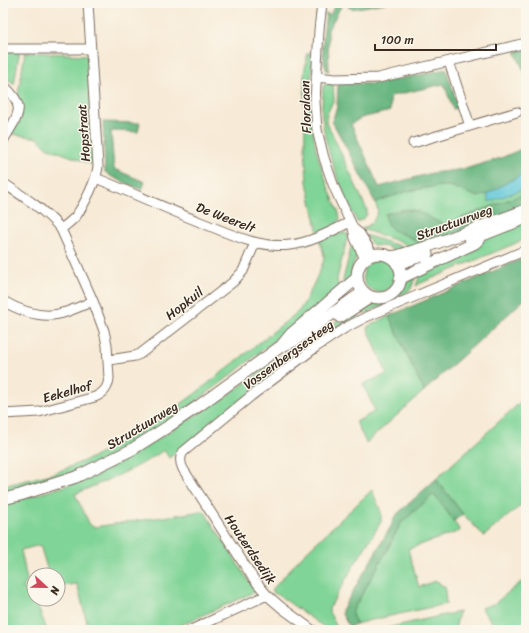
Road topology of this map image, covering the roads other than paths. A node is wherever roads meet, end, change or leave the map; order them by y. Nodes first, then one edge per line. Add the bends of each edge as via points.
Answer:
1 (88, 3) edge
2 (322, 3) edge
3 (526, 44) edge
4 (3, 49) edge
5 (91, 49) junction
6 (449, 62) junction
7 (316, 77) junction
8 (3, 85) edge
9 (517, 112) dead end
10 (470, 126) junction
11 (3, 141) edge
12 (413, 143) dead end
13 (96, 178) junction
14 (3, 183) edge
15 (526, 210) edge
16 (526, 218) edge
17 (351, 225) junction
18 (61, 228) junction
19 (485, 234) junction
20 (255, 242) junction
21 (526, 250) edge
22 (369, 257) junction
23 (394, 261) junction
24 (357, 278) junction
25 (400, 280) junction
26 (368, 294) junction
27 (3, 301) edge
28 (93, 301) junction
29 (280, 347) junction
30 (109, 360) junction
31 (3, 414) edge
32 (183, 469) joint
33 (3, 499) edge
34 (267, 595) junction
35 (191, 630) edge
36 (312, 630) edge

1 - 5 street, Hopstraat
2 - 7 street, Floralaan
3 - 6 street
4 - 5 street
5 - 13 street, Hopstraat via 98,166
6 - 7 street via 378,78
6 - 10 street
7 - 17 street, Floralaan via 317,130 334,188
8 - 11 street via 17,102 19,113
9 - 10 street
10 - 12 street
13 - 18 street, Hopstraat via 75,217
13 - 20 street, De Weerelt via 175,212
14 - 18 street via 35,205
15 - 23 main road, Structuurweg via 397,256
16 - 19 main road, Structuurweg
17 - 20 street, De Weerelt via 299,244 280,246
17 - 22 street, Floralaan via 360,234
18 - 28 street
19 - 23 main road, Structuurweg
19 - 25 main road, Structuurweg via 475,243
20 - 30 street, Hopkuil via 243,271 233,282 140,354
21 - 32 street, Vossenbergsesteeg via 366,317 324,341 184,450 180,457
22 - 23 main road via 382,254
22 - 24 main road via 359,268
23 - 25 main road via 400,273
24 - 26 main road via 360,288
24 - 29 main road, Structuurweg via 291,334
25 - 26 main road via 398,287 390,295 383,298
26 - 29 main road, Structuurweg via 296,345
27 - 28 street via 33,314 52,315 66,313
28 - 30 street via 106,338
29 - 33 main road, Structuurweg via 200,405 131,450 76,477
30 - 31 street, Eekelhof via 108,384 102,394 39,412
32 - 34 street, Houterdsedijk via 253,578
34 - 35 street
34 - 36 street, Houterdsedijk

